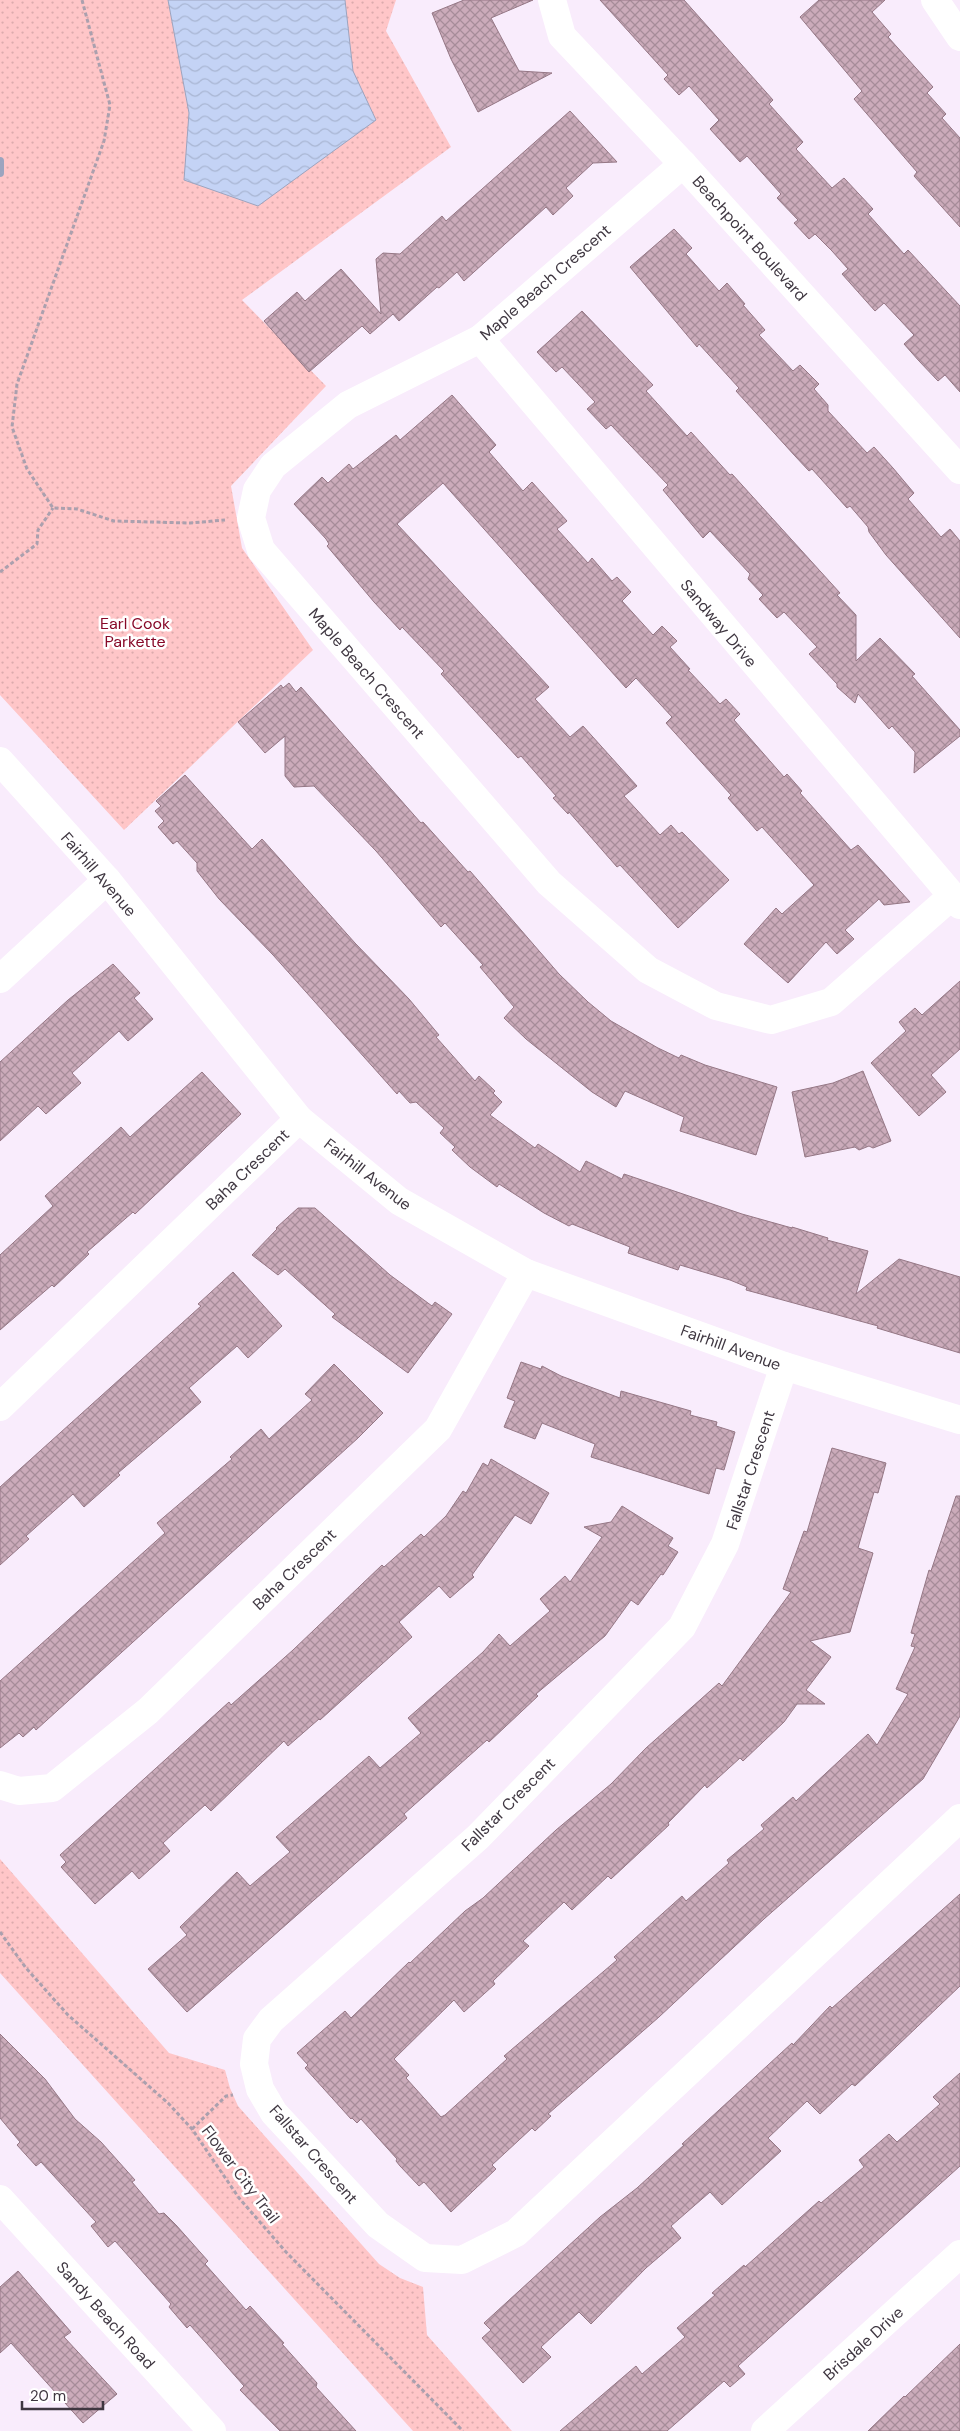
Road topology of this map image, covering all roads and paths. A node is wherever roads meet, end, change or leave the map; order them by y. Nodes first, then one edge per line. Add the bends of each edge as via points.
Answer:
1 (82, 0) edge
2 (552, 0) edge
3 (946, 5) edge
4 (960, 37) edge
5 (683, 164) junction
6 (480, 339) junction
7 (960, 470) edge
8 (53, 508) junction
9 (251, 518) junction
10 (0, 572) edge
11 (0, 761) edge
12 (107, 880) junction
13 (956, 900) edge
14 (0, 979) edge
15 (299, 1119) junction
16 (526, 1272) junction
17 (784, 1366) junction
18 (0, 1407) edge
19 (960, 1420) edge
20 (0, 1785) edge
21 (960, 1818) edge
22 (0, 1932) edge
23 (260, 2089) junction
24 (192, 2129) junction
25 (0, 2199) edge
26 (960, 2254) edge
27 (212, 2431) edge
28 (463, 2431) edge
29 (765, 2431) edge

1 - 8 path via 110,105 104,141 17,384 12,427 27,469
2 - 5 street, Beachpoint Boulevard via 562,36
3 - 4 street
5 - 6 street, Maple Beach Crescent
5 - 7 street, Beachpoint Boulevard
6 - 9 street, Maple Beach Crescent via 348,405 272,466 257,490
6 - 13 street, Sandway Drive
8 - 9 path via 77,509 114,521 190,522
8 - 10 path via 38,530 37,544
9 - 13 street, Maple Beach Crescent via 261,550 549,883 648,970 707,1002 770,1020 831,1002
11 - 12 street, Fairhill Avenue
12 - 14 street
12 - 15 street, Fairhill Avenue
15 - 16 street, Fairhill Avenue via 399,1201
15 - 18 street, Baha Crescent
16 - 17 street, Fairhill Avenue
16 - 20 street, Baha Crescent via 438,1429 148,1711 52,1788 19,1791
17 - 19 street, Fairhill Avenue
17 - 23 street, Fallstar Crescent via 725,1544 682,1627 478,1837 271,2020 257,2039 254,2064
21 - 23 street, Fallstar Crescent via 516,2233 462,2260 425,2258 378,2225 274,2113
22 - 24 path, Flower City Trail via 68,2016 168,2103
23 - 24 path via 226,2096
24 - 28 path, Flower City Trail via 239,2198 286,2252
25 - 27 street, Sandy Beach Road
26 - 29 street, Brisdale Drive

